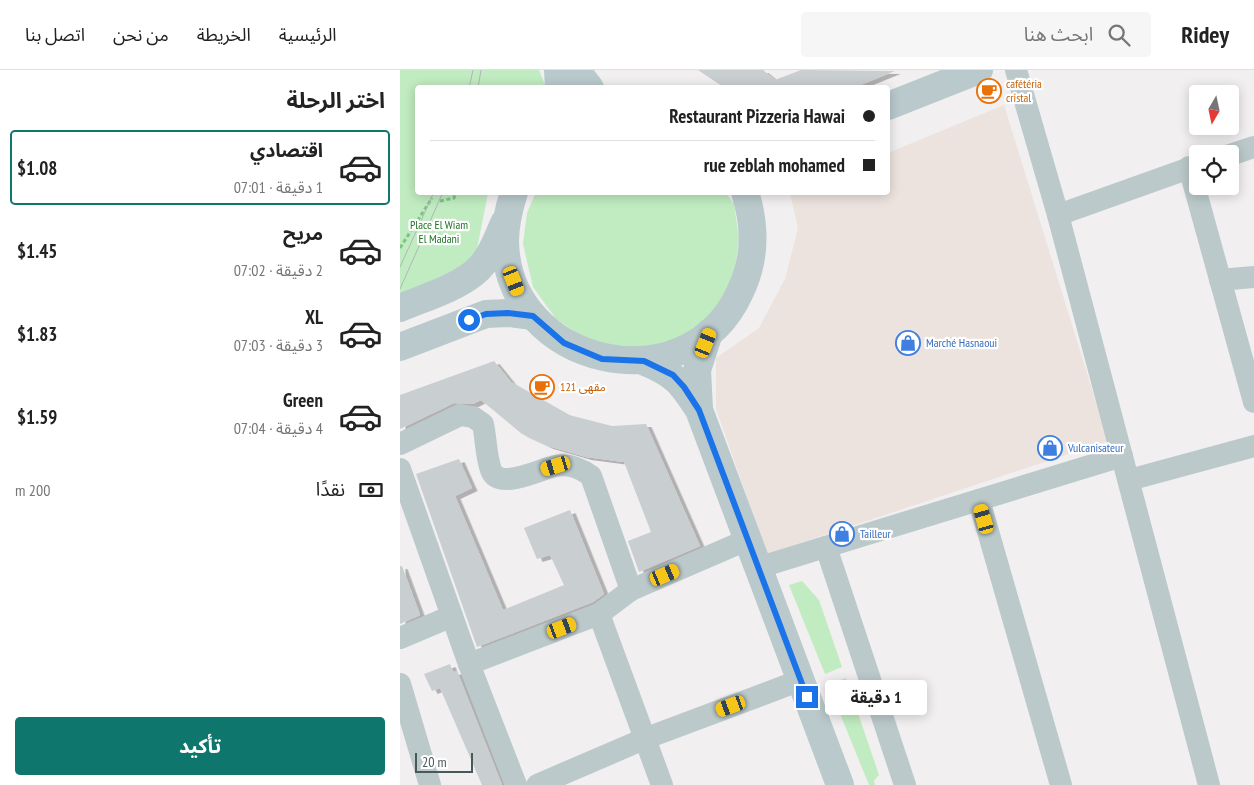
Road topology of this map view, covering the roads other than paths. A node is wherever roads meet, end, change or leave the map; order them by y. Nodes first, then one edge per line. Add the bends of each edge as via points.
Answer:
1 (558, 70) edge
2 (576, 70) edge
3 (980, 70) edge
4 (1016, 70) edge
5 (559, 85) edge
6 (588, 85) edge
7 (890, 105) edge
8 (1254, 147) edge
9 (1239, 152) edge
10 (1189, 167) edge
11 (747, 195) edge
12 (758, 195) edge
13 (1200, 195) edge
14 (511, 204) edge
15 (1058, 215) junction
16 (754, 235) junction
17 (1254, 277) edge
18 (1220, 280) junction
19 (400, 308) edge
20 (533, 316) junction
21 (709, 333) junction
22 (400, 347) edge
23 (644, 361) junction
24 (1254, 402) edge
25 (699, 410) junction
26 (400, 444) edge
27 (1254, 446) edge
28 (1122, 456) junction
29 (400, 470) edge
30 (1129, 480) junction
31 (979, 500) junction
32 (749, 539) junction
33 (826, 547) junction
34 (760, 568) junction
35 (631, 590) junction
36 (599, 614) junction
37 (452, 616) junction
38 (400, 638) edge
39 (469, 664) junction
40 (801, 680) junction
41 (402, 694) edge
42 (644, 739) junction
43 (430, 785) edge
44 (516, 785) edge
45 (537, 785) edge
46 (662, 785) edge
47 (840, 785) edge
48 (904, 785) edge
49 (1061, 785) edge
50 (1209, 785) edge

1 - 5 main road
2 - 6 main road
3 - 7 main road
4 - 15 street
8 - 9 street
10 - 15 street
11 - 16 main road
12 - 16 main road
13 - 18 street
14 - 19 main road via 489,254 475,273
14 - 20 main road via 505,242 509,268 518,293
15 - 28 street
16 - 21 main road via 750,271 734,305
17 - 18 street
18 - 24 street
20 - 22 main road via 486,314
20 - 23 main road via 564,343 602,359
21 - 23 main road via 685,349
21 - 25 main road via 697,370
23 - 25 main road via 673,375
25 - 32 main road
26 - 35 street via 460,415 473,417 483,424 491,472 500,479 556,466 577,467 584,471 591,476
27 - 30 street
28 - 30 street
28 - 31 street
29 - 37 street
30 - 50 street
31 - 33 street
31 - 49 street
32 - 34 main road
32 - 35 street
33 - 34 street
33 - 48 street
34 - 40 main road
35 - 36 street
36 - 39 street
36 - 42 street
37 - 38 street
37 - 39 street
39 - 44 street
40 - 42 street
40 - 47 main road
41 - 43 street
42 - 45 street
42 - 46 street

